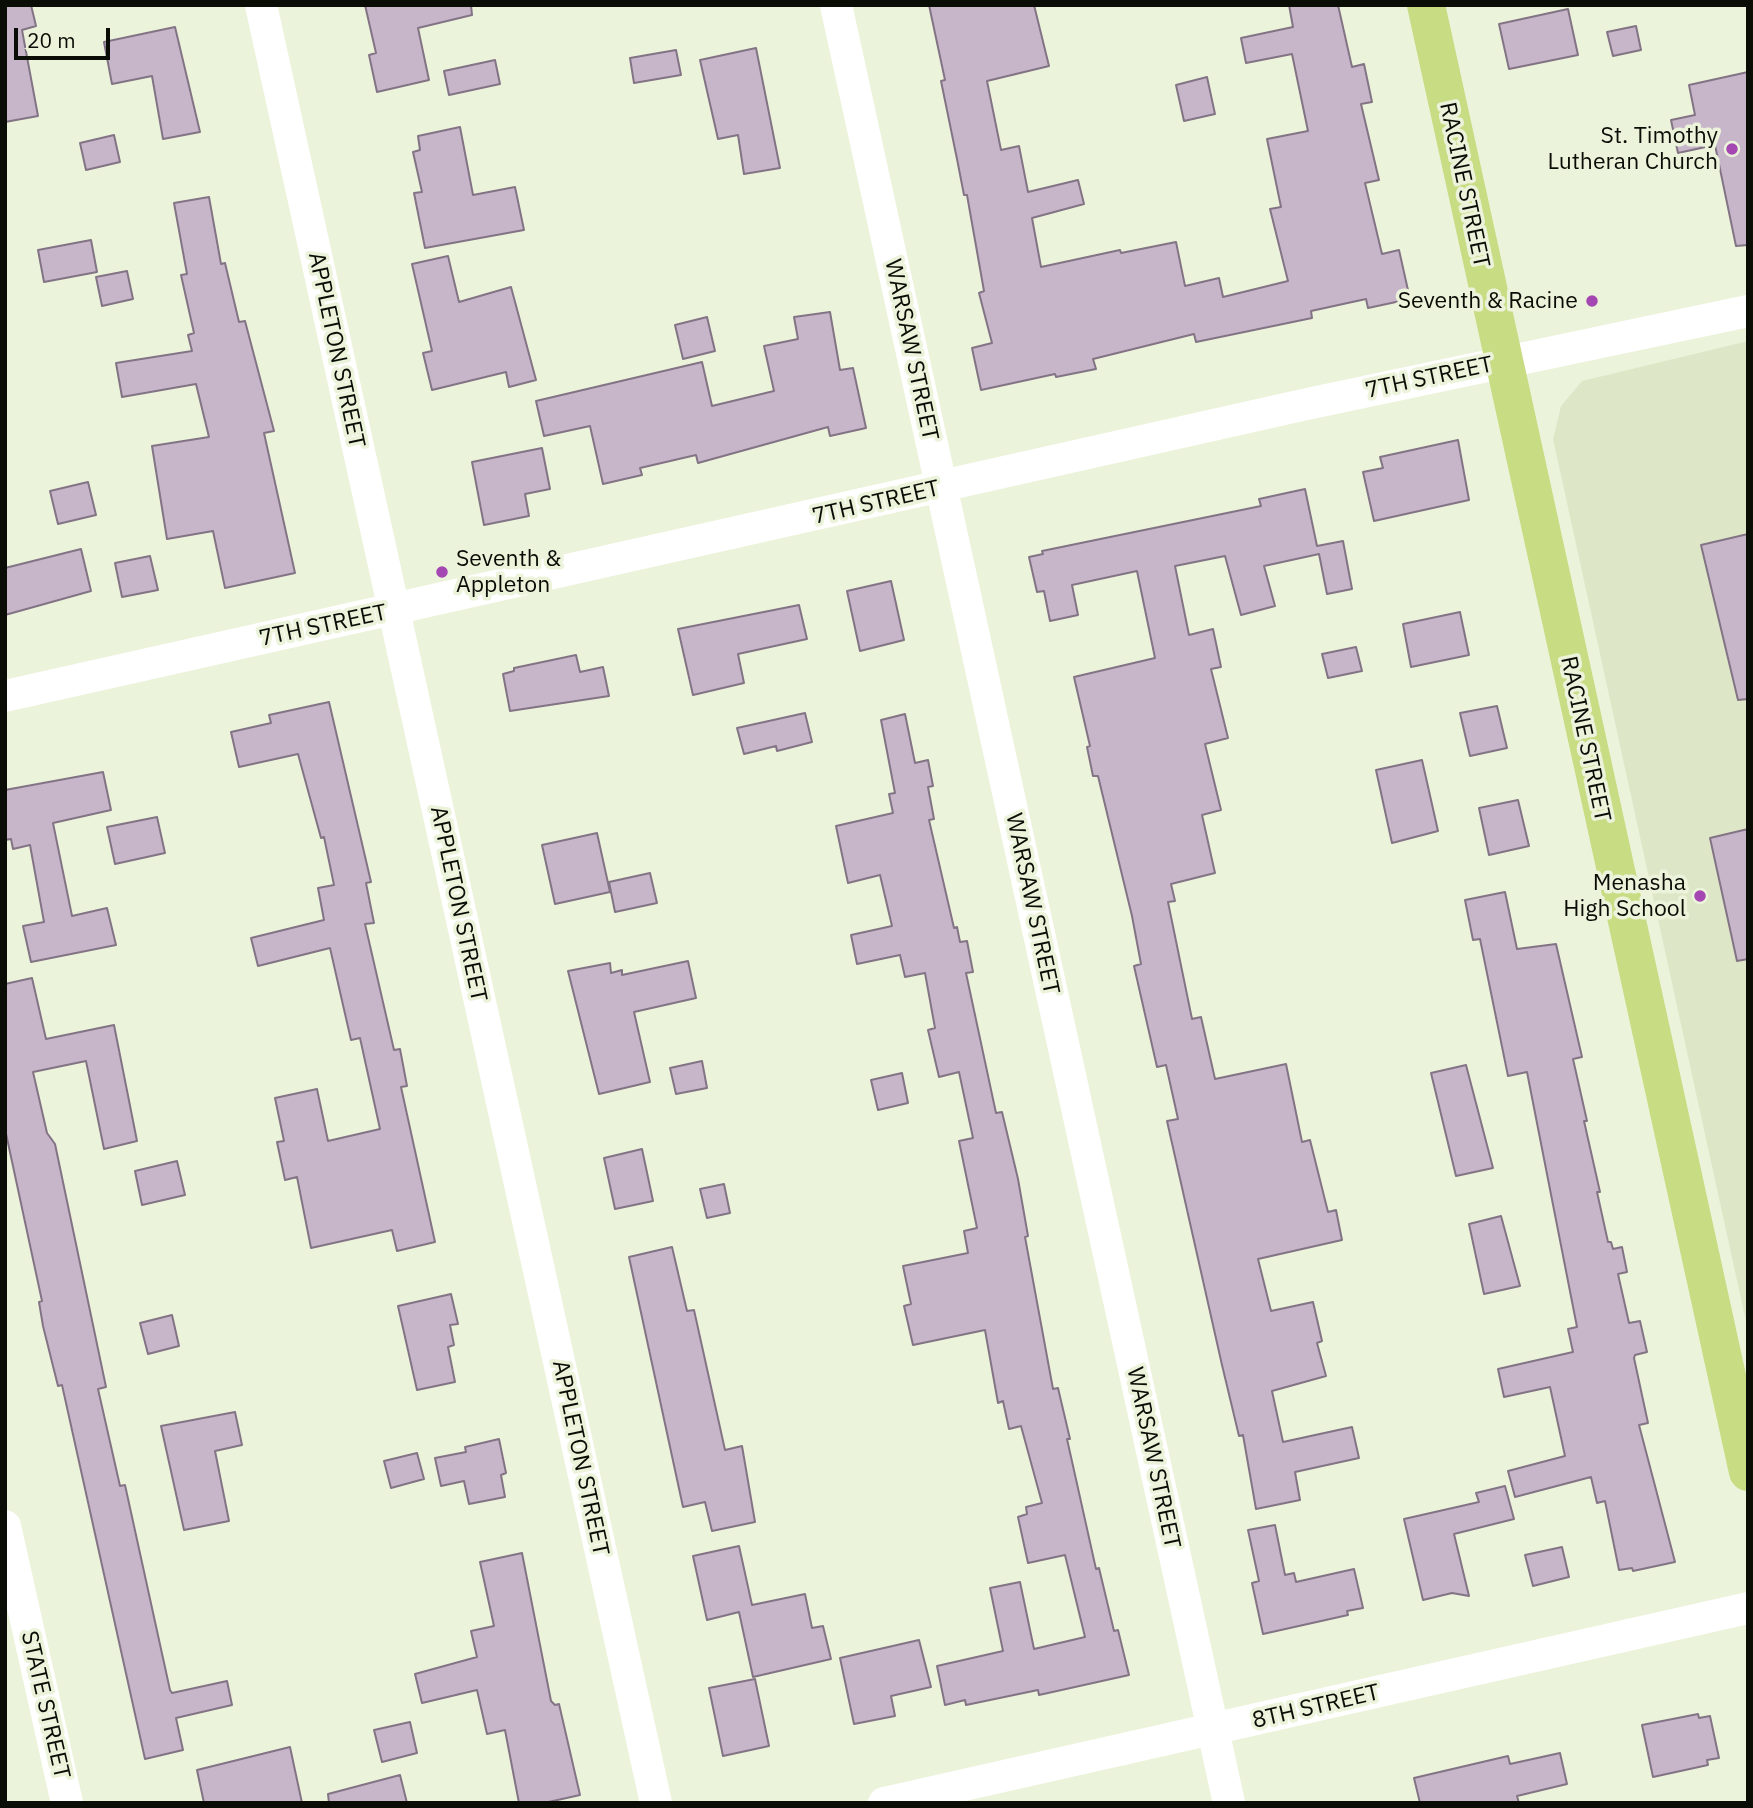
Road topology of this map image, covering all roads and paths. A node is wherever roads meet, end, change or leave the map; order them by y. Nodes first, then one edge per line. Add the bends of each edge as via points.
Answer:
1 (261, 5) edge
2 (836, 5) edge
3 (1426, 5) edge
4 (1748, 311) edge
5 (1502, 362) junction
6 (941, 488) junction
7 (393, 611) junction
8 (5, 696) edge
9 (1748, 1472) edge
10 (5, 1526) edge
11 (1748, 1608) edge
12 (1213, 1731) junction
13 (67, 1803) edge
14 (656, 1803) edge
15 (884, 1803) edge
16 (1229, 1803) edge

1 - 7 street, APPLETON STREET
2 - 6 street, WARSAW STREET
3 - 5 main road, RACINE STREET
4 - 5 street, 7TH STREET
5 - 6 street, 7TH STREET
5 - 9 main road, RACINE STREET
6 - 7 street, 7TH STREET
6 - 12 street, WARSAW STREET
7 - 8 street, 7TH STREET
7 - 14 street, APPLETON STREET
10 - 13 street, STATE STREET
11 - 12 street, 8TH STREET
12 - 15 street, 8TH STREET
12 - 16 street, WARSAW STREET

